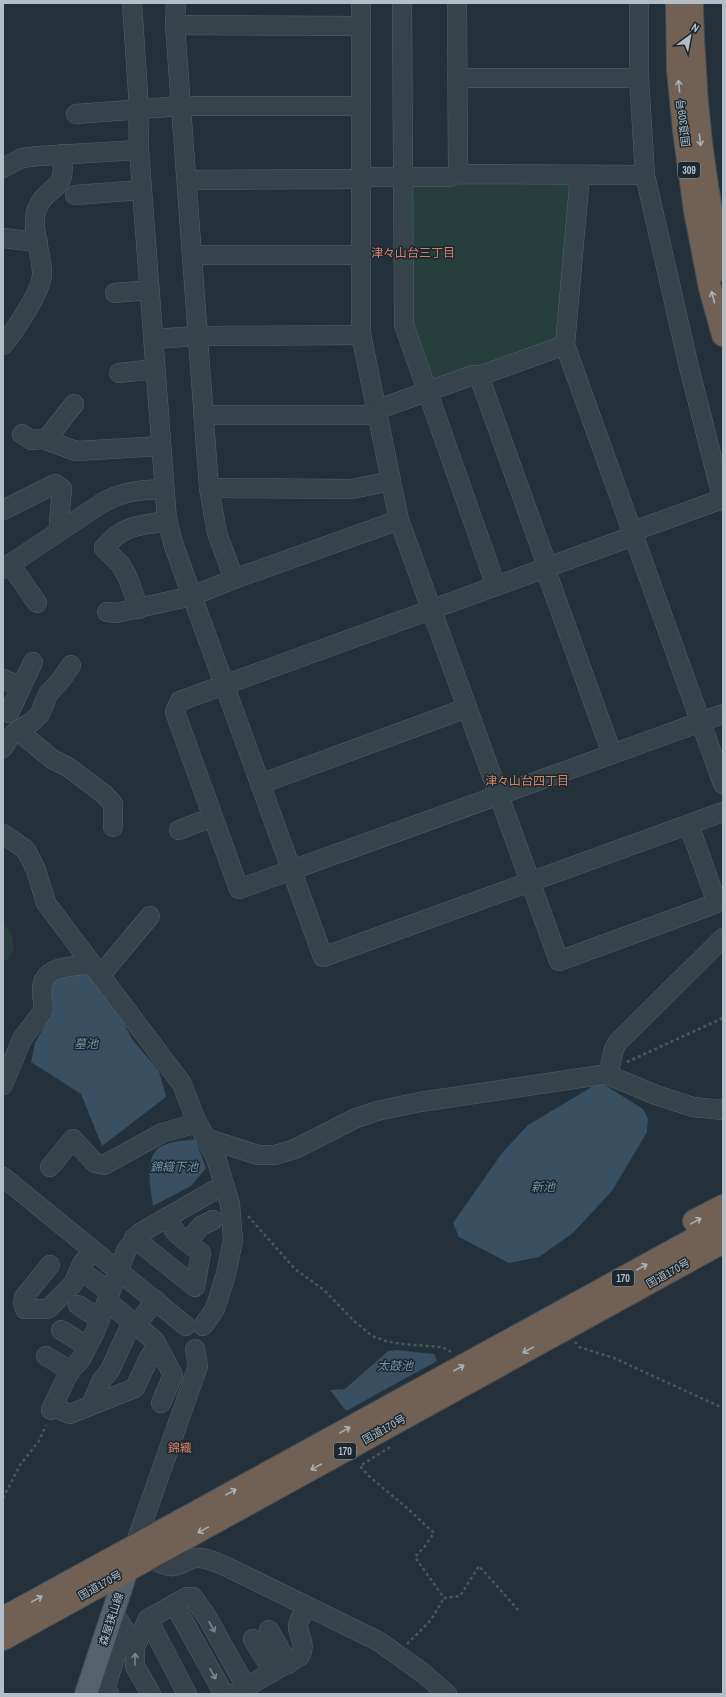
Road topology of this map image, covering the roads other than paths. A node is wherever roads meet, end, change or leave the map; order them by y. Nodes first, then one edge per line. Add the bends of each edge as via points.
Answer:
1 (132, 3) edge
2 (176, 3) edge
3 (361, 3) edge
4 (402, 3) edge
5 (457, 3) edge
6 (639, 3) edge
7 (677, 3) edge
8 (692, 3) edge
9 (175, 25) junction
10 (361, 26) junction
11 (458, 78) junction
12 (639, 78) junction
13 (182, 106) junction
14 (361, 106) junction
15 (139, 108) junction
16 (76, 114) dead end
17 (139, 150) junction
18 (61, 154) junction
19 (3, 168) edge
20 (458, 174) junction
21 (580, 175) junction
22 (646, 175) junction
23 (403, 177) junction
24 (360, 179) junction
25 (187, 180) junction
26 (142, 190) junction
27 (75, 195) dead end
28 (3, 238) edge
29 (38, 242) junction
30 (192, 255) junction
31 (361, 255) junction
32 (723, 270) edge
33 (150, 290) junction
34 (115, 293) dead end
35 (361, 335) junction
36 (723, 335) edge
37 (198, 336) junction
38 (153, 338) junction
39 (3, 345) edge
40 (565, 345) junction
41 (155, 370) junction
42 (119, 373) dead end
43 (479, 376) junction
44 (427, 392) junction
45 (74, 404) dead end
46 (377, 412) junction
47 (203, 415) junction
48 (22, 434) dead end
49 (46, 440) junction
50 (161, 446) junction
51 (391, 481) junction
52 (164, 488) junction
53 (209, 488) junction
54 (723, 500) edge
55 (3, 510) edge
56 (399, 520) junction
57 (168, 521) junction
58 (62, 529) junction
59 (633, 536) junction
60 (6, 567) edge
61 (545, 568) junction
62 (234, 579) junction
63 (496, 586) junction
64 (192, 596) junction
65 (37, 603) dead end
66 (138, 609) junction
67 (431, 609) junction
68 (107, 612) dead end
69 (33, 662) dead end
70 (71, 665) dead end
71 (3, 679) edge
72 (224, 684) junction
73 (21, 687) junction
74 (467, 708) junction
75 (9, 713) dead end
76 (723, 714) edge
77 (700, 722) junction
78 (18, 730) junction
79 (3, 748) edge
80 (612, 754) junction
81 (260, 784) junction
82 (723, 784) edge
83 (498, 795) junction
84 (723, 812) edge
85 (213, 817) junction
86 (688, 824) junction
87 (114, 827) dead end
88 (179, 830) dead end
89 (3, 834) edge
90 (291, 870) junction
91 (529, 882) junction
92 (150, 916) dead end
93 (723, 938) edge
94 (96, 970) junction
95 (609, 1070) junction
96 (3, 1085) edge
97 (723, 1110) edge
98 (201, 1130) junction
99 (50, 1166) dead end
100 (3, 1177) edge
101 (225, 1187) junction
102 (723, 1206) edge
103 (166, 1218) junction
104 (213, 1220) dead end
105 (723, 1223) edge
106 (134, 1238) junction
107 (187, 1242) junction
108 (723, 1242) edge
109 (93, 1250) junction
110 (723, 1258) edge
111 (118, 1270) junction
112 (88, 1276) dead end
113 (64, 1277) dead end
114 (109, 1296) junction
115 (156, 1300) junction
116 (78, 1305) dead end
117 (100, 1320) junction
118 (134, 1323) junction
119 (194, 1326) junction
120 (61, 1330) dead end
121 (562, 1331) junction
122 (522, 1333) junction
123 (157, 1345) junction
124 (87, 1346) junction
125 (46, 1356) dead end
126 (70, 1371) junction
127 (161, 1403) dead end
128 (91, 1405) junction
129 (144, 1551) junction
130 (126, 1571) junction
131 (174, 1604) junction
132 (307, 1607) junction
133 (113, 1611) junction
134 (3, 1618) edge
135 (148, 1619) junction
136 (261, 1634) dead end
137 (3, 1638) edge
138 (281, 1668) junction
139 (240, 1690) edge
140 (86, 1694) edge
141 (110, 1694) edge
142 (151, 1694) edge
143 (187, 1694) edge
144 (224, 1694) edge
145 (447, 1694) edge

1 - 15 street
2 - 9 street
3 - 10 street
4 - 23 street
5 - 11 street
6 - 12 street
36 -> 7 highway, 国道309号 / 309 via 710,288 695,212 678,70
8 -> 32 highway, 国道309号 / 309 via 696,101 702,158
9 - 10 street
9 - 13 street
10 - 14 street
11 - 12 street
11 - 20 street
12 - 22 street
13 - 14 street
13 - 15 street
13 - 25 street
14 - 24 street
15 - 16 street
15 - 17 street
17 - 18 street
17 - 26 street
18 - 19 street via 22,158
18 - 29 street via 63,177 37,209 35,221
20 - 21 street
20 - 23 street
21 - 22 street
21 - 40 street
22 - 54 street via 684,348
23 - 24 street
23 - 44 street via 404,325
24 - 25 street
24 - 31 street
25 - 30 street
26 - 27 street
26 - 33 street
28 - 29 street
29 - 39 street via 42,274 21,321
30 - 31 street
30 - 37 street
31 - 35 street
33 - 34 street
33 - 38 street
35 - 37 street
35 - 46 street
37 - 38 street
37 - 47 street
38 - 41 street
40 - 43 street
40 - 59 street
41 - 42 street
41 - 50 street
43 - 44 street via 473,375
43 - 61 street via 544,557
44 - 46 street
44 - 63 street
45 - 49 street
46 - 47 street
46 - 51 street
47 - 53 street
48 - 49 street via 30,440
49 - 50 street via 76,451
50 - 52 street
51 - 53 street via 352,489
51 - 56 street
52 - 57 street
52 - 58 street via 126,492 115,496
53 - 62 street via 217,533
54 - 59 street via 642,528
55 - 58 street via 55,484 62,489 59,522
56 - 62 street
56 - 67 street
57 - 64 street
57 - 66 street via 130,527 120,532 104,548 121,565
58 - 60 street
59 - 61 street
59 - 77 street
60 - 65 street
61 - 63 street
61 - 80 street
62 - 64 street
63 - 67 street
64 - 66 street
64 - 72 street
66 - 68 street
67 - 72 street
67 - 74 street
69 - 73 street
70 - 78 street via 48,694 40,714
71 - 73 street
72 - 81 street
72 - 85 street via 180,701 175,712
73 - 75 street
74 - 81 street
74 - 83 street
76 - 77 street
77 - 80 street
77 - 82 street
78 - 79 street
78 - 87 street via 52,760 68,767 104,794 113,804
80 - 83 street
81 - 90 street
83 - 90 street
83 - 91 street
84 - 86 street
85 - 88 street
85 - 90 street via 239,889
86 - 91 street
86 - 91 street via 717,903 559,961
89 - 94 street via 26,850 36,870 46,903
90 - 91 street via 323,957
92 - 94 street
93 - 95 street via 618,1042
94 - 96 street via 52,971 45,976 41,993 43,1011 22,1039
94 - 98 street via 182,1084
95 - 97 street via 656,1095 693,1107
95 - 98 street via 587,1076 377,1111 354,1119 295,1149 275,1155 258,1155 230,1146
98 - 99 street via 162,1133 104,1165 95,1163 73,1139
98 - 101 street via 216,1158
100 - 109 street
101 - 103 street via 213,1191
101 - 119 street via 230,1204 233,1240 226,1274 215,1309
122 -> 102 highway via 624,1260
103 - 106 street
103 - 107 street via 177,1234
104 - 107 street via 201,1226
122 -> 105 highway, 国道170号 / 170
106 - 107 street via 195,1287 202,1253
106 - 111 street
108 - 121 highway, 国道170号 / 170
109 - 111 street
109 - 113 street via 82,1264 73,1284 48,1309 25,1309 24,1297 45,1262
110 - 121 highway via 600,1323
111 - 114 street
111 - 115 street
112 - 114 street
114 - 117 street
114 - 118 street
115 - 118 street
115 - 119 street
116 - 117 street
117 - 124 street
118 - 123 street
118 - 128 street
119 - 129 street via 206,1330 207,1338 203,1346 195,1349 198,1366
120 - 124 street
121 -> 129 highway, 国道170号 / 170 via 392,1425
129 -> 122 highway, 国道170号 / 170
123 - 127 street via 173,1375
123 - 128 street via 135,1388
124 - 126 street via 81,1359
125 - 126 street
126 - 128 street via 52,1409 70,1414
129 - 130 main road, 森屋狭山線
129 - 132 street via 169,1566 200,1558 211,1561
134 -> 129 highway, 国道170号 / 170
130 - 133 main road, 森屋狭山線
130 - 137 highway, 国道170号
131 - 135 street
131 -> 139 street via 187,1596 193,1597 207,1617
131 -> 144 street
132 - 138 street via 298,1628 303,1651 297,1659
132 - 145 street via 397,1654 423,1672
133 - 140 main road, 森屋狭山線
133 - 141 street via 124,1629 107,1683
142 -> 135 street via 135,1666 135,1647
135 - 143 street
136 - 138 street
138 - 139 street

